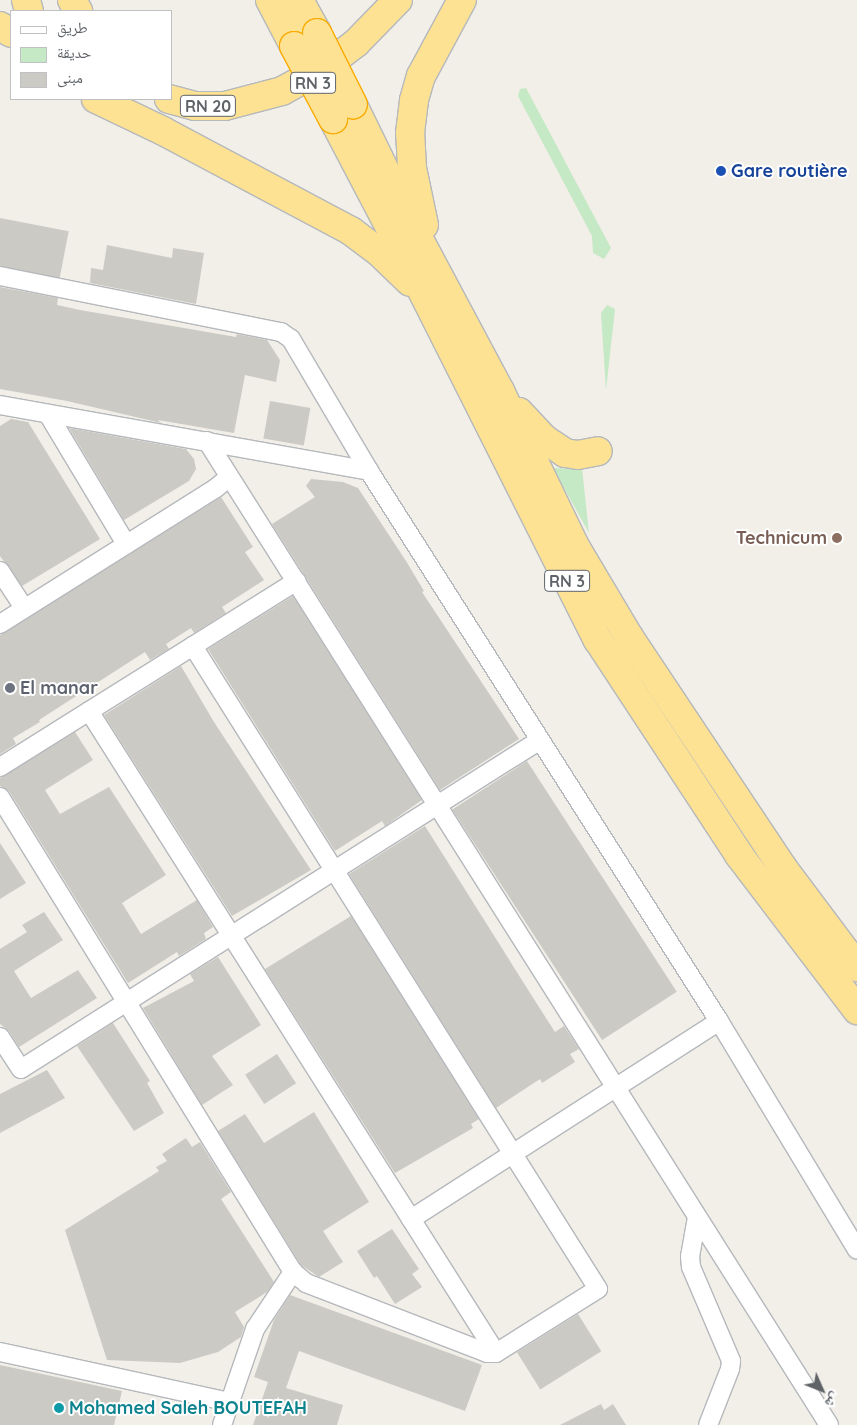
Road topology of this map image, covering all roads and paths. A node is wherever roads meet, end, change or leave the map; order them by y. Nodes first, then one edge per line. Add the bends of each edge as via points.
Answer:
1 (270, 0) edge
2 (300, 0) edge
3 (398, 0) edge
4 (462, 0) edge
5 (378, 12) edge
6 (305, 40) junction
7 (172, 85) edge
8 (98, 100) edge
9 (172, 100) edge
10 (248, 101) junction
11 (343, 112) junction
12 (432, 263) junction
13 (0, 276) edge
14 (435, 315) junction
15 (500, 391) junction
16 (0, 405) edge
17 (48, 414) junction
18 (207, 441) junction
19 (598, 452) dead end
20 (369, 471) junction
21 (229, 477) junction
22 (126, 544) junction
23 (0, 571) edge
24 (297, 581) junction
25 (24, 608) junction
26 (0, 624) edge
27 (192, 646) junction
28 (89, 711) junction
29 (540, 740) junction
30 (0, 767) edge
31 (0, 797) edge
32 (438, 806) junction
33 (333, 872) junction
34 (231, 937) junction
35 (857, 967) edge
36 (126, 1003) junction
37 (857, 1010) edge
38 (718, 1021) junction
39 (0, 1036) edge
40 (615, 1088) junction
41 (512, 1154) junction
42 (697, 1217) junction
43 (410, 1219) junction
44 (857, 1250) edge
45 (293, 1272) junction
46 (0, 1352) edge
47 (496, 1353) junction
48 (230, 1402) junction
49 (222, 1425) edge
50 (708, 1425) edge
51 (829, 1425) edge

1 - 6 highway, RN 3
2 - 6 highway, RN 3
3 - 5 highway
4 - 12 highway via 421,76 410,133 412,168
5 - 10 highway via 356,43 322,69 282,91
6 - 11 highway, RN 3, bridge
7 - 10 highway via 211,98
8 - 14 highway via 351,231 408,280
9 - 10 highway, RN 20 via 205,106
11 - 12 highway, RN 3
11 - 14 highway, RN 3
12 - 15 highway, RN 3
13 - 20 street via 281,332 291,339
14 - 37 highway, RN 3 via 598,640 738,855
15 - 19 highway via 554,448 578,455
15 - 35 highway, RN 3 via 576,548 629,637 783,868
16 - 17 street
17 - 18 street
17 - 22 street
18 - 20 street
18 - 21 street
20 - 29 street
21 - 22 street
21 - 24 street
22 - 25 street
23 - 25 street
24 - 27 street
24 - 32 street
25 - 26 street
27 - 28 street
27 - 33 street
28 - 30 street
28 - 34 street
29 - 32 street
29 - 38 street
31 - 36 street
32 - 33 street
32 - 40 street
33 - 34 street
33 - 41 street
34 - 36 street
34 - 43 street
36 - 39 street via 21,1069
36 - 45 street
38 - 40 street
38 - 44 street
40 - 41 street
40 - 42 street
41 - 43 street
41 - 47 street via 598,1289
42 - 50 street via 691,1267 731,1361
42 - 51 street
43 - 47 street
45 - 47 street via 306,1283 487,1353
45 - 48 street via 255,1329
46 - 48 street
48 - 49 street

